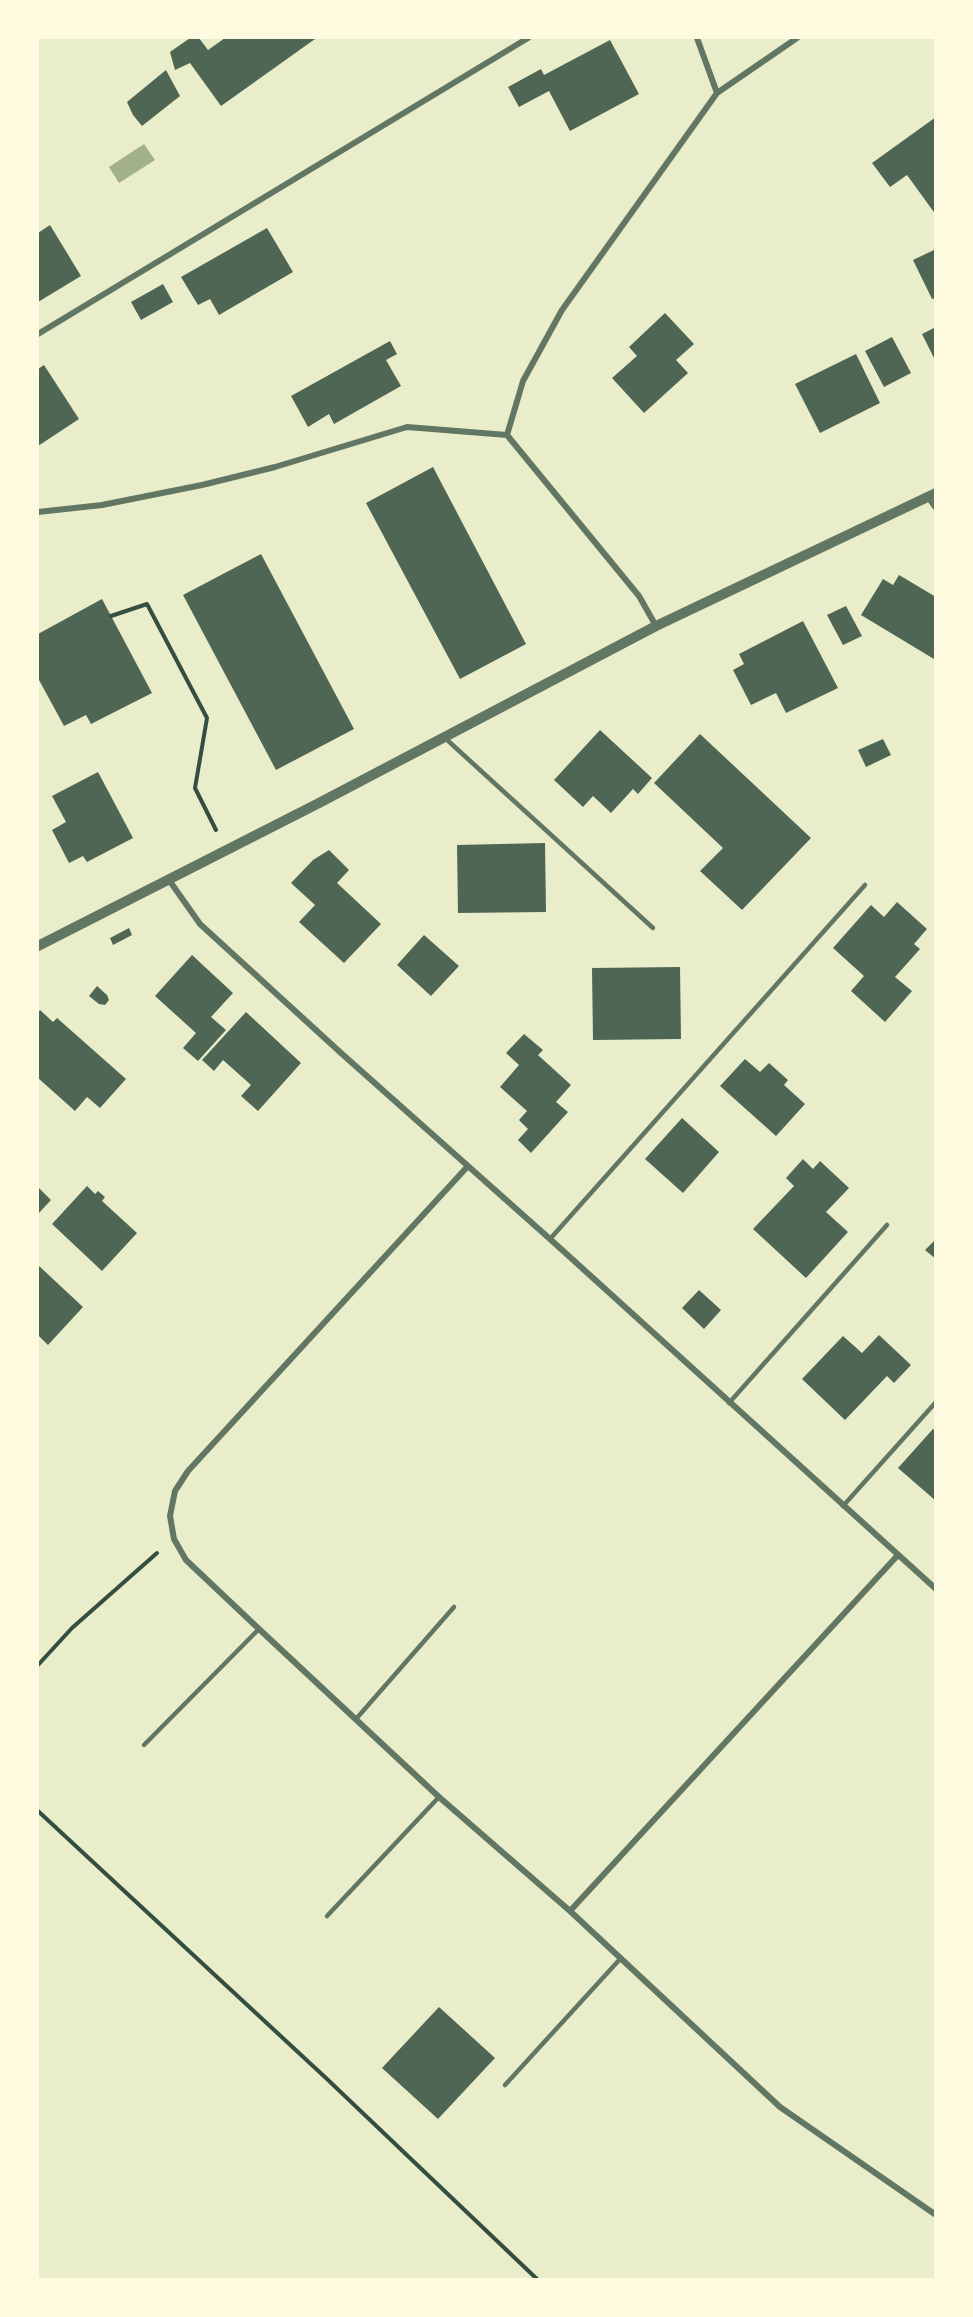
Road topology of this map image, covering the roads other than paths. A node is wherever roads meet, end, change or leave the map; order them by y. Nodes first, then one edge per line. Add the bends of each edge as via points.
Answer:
1 (528, 38) edge
2 (697, 38) edge
3 (797, 38) edge
4 (717, 93) junction
5 (38, 334) edge
6 (507, 435) junction
7 (932, 495) edge
8 (936, 508) edge
9 (38, 512) edge
10 (656, 626) junction
11 (446, 738) junction
12 (169, 880) junction
13 (865, 885) dead end
14 (653, 928) dead end
15 (38, 946) edge
16 (468, 1166) junction
17 (887, 1225) dead end
18 (550, 1239) junction
19 (936, 1402) edge
20 (729, 1403) junction
21 (843, 1506) junction
22 (898, 1555) junction
23 (936, 1589) edge
24 (454, 1607) dead end
25 (259, 1629) junction
26 (356, 1719) junction
27 (144, 1745) dead end
28 (439, 1797) junction
29 (570, 1911) junction
30 (327, 1916) dead end
31 (621, 1958) junction
32 (505, 2085) dead end
33 (936, 2215) edge

1 - 5 street
2 - 4 street
3 - 4 street
4 - 6 street via 562,310 523,381
6 - 9 street via 407,427 202,485
6 - 10 street via 639,596
7 - 8 street
7 - 10 street
10 - 11 street
11 - 12 street
11 - 14 lane
12 - 15 street
12 - 16 street via 201,924
13 - 18 lane
16 - 18 street
16 - 25 street via 188,1471 175,1491 170,1516 174,1539 186,1560
17 - 20 lane
18 - 20 street
19 - 21 lane
20 - 21 street
21 - 22 street
22 - 23 street
22 - 29 street
24 - 26 lane
25 - 26 street
25 - 27 lane
26 - 28 street
28 - 29 street
28 - 30 lane
29 - 31 street
31 - 32 lane
31 - 33 street via 780,2107

